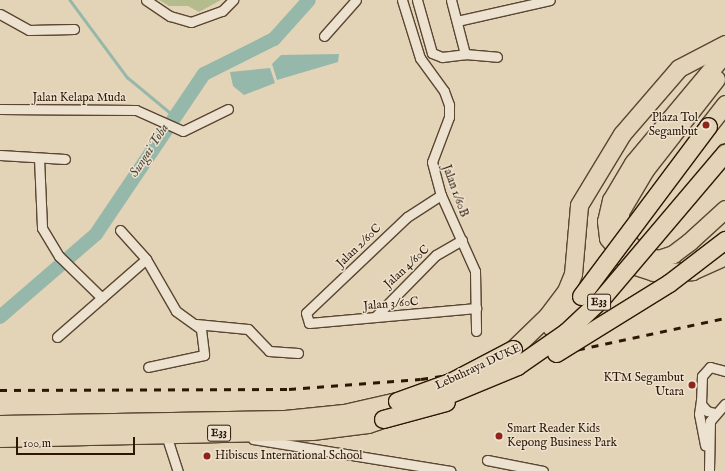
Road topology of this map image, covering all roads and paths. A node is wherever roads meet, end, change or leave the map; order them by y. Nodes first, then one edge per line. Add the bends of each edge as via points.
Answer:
1 (146, 0) edge
2 (233, 0) edge
3 (356, 0) edge
4 (402, 0) edge
5 (418, 0) edge
6 (451, 0) edge
7 (550, 0) edge
8 (0, 14) edge
9 (457, 21) junction
10 (74, 29) dead end
11 (324, 36) dead end
12 (725, 44) edge
13 (432, 53) junction
14 (725, 53) edge
15 (465, 54) junction
16 (497, 57) dead end
17 (420, 58) junction
18 (725, 68) edge
19 (725, 104) edge
20 (0, 109) edge
21 (228, 109) dead end
22 (725, 153) edge
23 (0, 155) edge
24 (39, 158) junction
25 (66, 160) dead end
26 (441, 195) junction
27 (725, 209) edge
28 (120, 230) dead end
29 (462, 240) junction
30 (725, 240) edge
31 (725, 256) edge
32 (146, 259) junction
33 (102, 298) junction
34 (476, 308) junction
35 (375, 317) junction
36 (309, 323) joint
37 (196, 324) junction
38 (476, 331) dead end
39 (57, 337) dead end
40 (513, 349) junction
41 (298, 353) dead end
42 (148, 367) dead end
43 (725, 371) edge
44 (701, 400) junction
45 (725, 404) edge
46 (715, 413) junction
47 (383, 419) junction
48 (0, 424) edge
49 (167, 438) junction
50 (0, 439) edge
51 (487, 460) dead end
52 (709, 466) edge
53 (400, 467) edge
54 (178, 471) edge
55 (450, 471) edge
56 (543, 471) edge

1 - 2 street via 170,16 191,22 222,11
3 - 11 street
4 - 17 street, Jalan 1/60B
5 - 13 street
6 - 9 street
7 - 9 street
8 - 10 street via 29,30
9 - 15 street
12 - 40 highway via 679,68 622,134 579,205 573,274 566,291 554,308
13 - 15 street via 442,57
13 - 17 street
14 - 31 highway via 633,163 611,200 606,220 608,238 629,264 653,272 692,271
15 - 16 street
17 - 26 street, Jalan 1/60B via 444,91 449,105 449,117 432,162
18 - 27 highway via 645,170 620,212 620,226 624,238 641,255 658,259 673,254
19 - 40 highway, Lebuhraya DUKE / E33, bridge via 581,296 539,337
20 - 21 street, Jalan Kelapa Muda via 136,110 175,130 183,131
22 - 47 highway, Lebuhraya DUKE / E33, bridge via 601,299 566,332 502,372
23 - 24 street
24 - 25 street
24 - 33 street via 42,228 60,256
26 - 29 street, Jalan 1/60B
26 - 36 street, Jalan 2/60C via 407,217 306,313
28 - 32 street
29 - 34 street, Jalan 1/60B via 475,271
29 - 35 street, Jalan 4/60C via 436,255
30 - 47 highway, bridge via 675,279 532,369 461,397
32 - 33 street
32 - 37 street via 165,297 181,317
33 - 39 street
34 - 35 street, Jalan 3/60C
34 - 38 street, Jalan 1/60B
35 - 36 street, Jalan 3/60C
37 - 41 street via 248,329 269,351
37 - 42 street via 201,330 204,355
40 - 48 highway, Lebuhraya DUKE / E33, bridge via 444,385 397,401 344,413 285,419
43 - 44 street via 714,366 704,372
44 - 46 street via 707,411
44 - 52 street via 699,414
45 - 46 street
46 - 52 street via 709,429
47 - 50 highway, Lebuhraya DUKE / E33 via 312,431
49 - 50 street
49 - 53 street via 246,437
49 - 54 street
51 - 56 street
53 - 55 street

